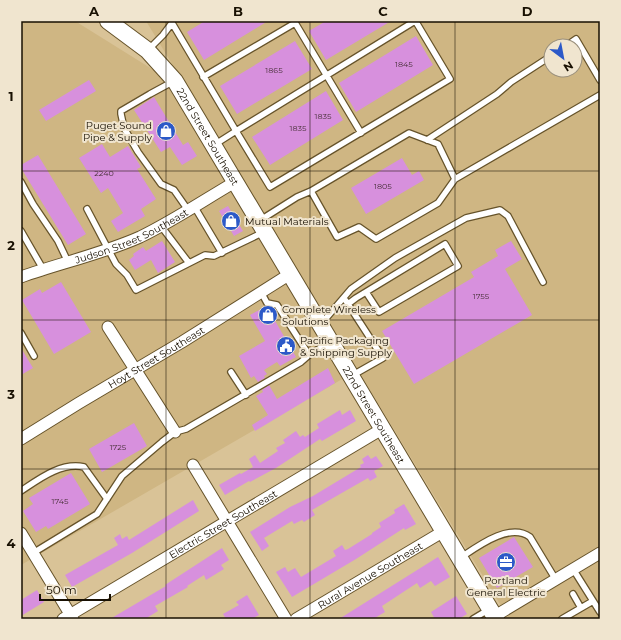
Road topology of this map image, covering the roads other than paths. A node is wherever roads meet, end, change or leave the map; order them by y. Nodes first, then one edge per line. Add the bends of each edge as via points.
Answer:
1 (108, 21) edge
2 (415, 21) edge
3 (173, 22) edge
4 (294, 22) edge
5 (147, 50) junction
6 (583, 51) edge
7 (543, 61) edge
8 (326, 75) junction
9 (203, 76) junction
10 (600, 80) edge
11 (175, 81) junction
12 (600, 95) edge
13 (236, 131) junction
14 (361, 133) junction
15 (427, 140) junction
16 (213, 145) junction
17 (455, 179) junction
18 (21, 182) edge
19 (235, 182) junction
20 (311, 191) junction
21 (191, 208) junction
22 (87, 209) dead end
23 (161, 226) junction
24 (262, 227) junction
25 (21, 231) edge
26 (108, 249) junction
27 (222, 252) junction
28 (68, 262) junction
29 (189, 263) junction
30 (43, 269) junction
31 (290, 274) junction
32 (21, 277) edge
33 (543, 282) dead end
34 (261, 292) junction
35 (366, 292) junction
36 (344, 298) junction
37 (348, 304) junction
38 (320, 325) junction
39 (108, 327) dead end
40 (21, 333) edge
41 (331, 342) junction
42 (309, 355) junction
43 (34, 356) dead end
44 (134, 370) junction
45 (231, 372) dead end
46 (351, 376) junction
47 (246, 395) junction
48 (382, 429) junction
49 (175, 432) junction
50 (21, 439) edge
51 (193, 466) dead end
52 (21, 491) edge
53 (107, 499) junction
54 (227, 521) junction
55 (444, 531) junction
56 (21, 533) edge
57 (33, 553) junction
58 (600, 553) edge
59 (460, 558) junction
60 (573, 569) junction
61 (556, 580) junction
62 (573, 594) dead end
63 (593, 601) junction
64 (581, 608) junction
65 (600, 612) edge
66 (494, 615) edge
67 (69, 617) edge
68 (286, 619) edge
69 (296, 619) edge
70 (473, 619) edge
71 (562, 619) edge

1 - 5 street, 22nd Street Southeast
2 - 8 lane
2 - 14 lane via 450,79
3 - 5 lane
3 - 9 lane
4 - 8 lane
4 - 9 lane
5 - 11 street, 22nd Street Southeast
6 - 10 lane
7 - 15 lane
8 - 13 lane
8 - 14 lane
9 - 13 lane
11 - 16 street, 22nd Street Southeast
11 - 21 lane via 122,111 121,114 124,128 161,184 174,190
12 - 17 lane
13 - 14 lane via 270,187
13 - 16 lane
15 - 17 lane via 438,144
15 - 20 lane via 409,133
16 - 19 street, 22nd Street Southeast
17 - 20 lane via 438,203 376,239 359,227 337,237
18 - 28 lane via 58,240
19 - 21 street, Judson Street Southeast
19 - 24 street, 22nd Street Southeast
20 - 24 lane via 297,198
21 - 23 street, Judson Street Southeast
21 - 27 lane
22 - 26 lane
23 - 26 street, Judson Street Southeast
23 - 29 lane
24 - 27 lane
24 - 31 street, 22nd Street Southeast
25 - 30 lane
26 - 28 street, Judson Street Southeast
26 - 29 lane via 136,290
27 - 29 lane via 214,256 205,255
28 - 30 street, Judson Street Southeast
30 - 32 street, Judson Street Southeast
31 - 34 street, Hoyt Street Southeast
31 - 38 street, 22nd Street Southeast
33 - 36 lane via 508,216 500,210 460,221 395,258 351,289
34 - 42 lane via 267,303 277,305
34 - 44 street, Hoyt Street Southeast
35 - 35 lane via 445,244 458,266 379,312
35 - 37 lane
36 - 37 lane
36 - 38 lane
37 - 46 lane via 383,358
38 - 41 street, 22nd Street Southeast
39 - 44 street
40 - 43 lane
41 - 42 lane
41 - 46 street, 22nd Street Southeast
42 - 47 lane
44 - 49 street
44 - 50 street, Hoyt Street Southeast
45 - 47 lane
46 - 48 street, 22nd Street Southeast
47 - 49 lane via 186,429
48 - 54 street, Electric Street Southeast
48 - 55 street, 22nd Street Southeast
49 - 53 lane via 122,476
51 - 54 street
52 - 53 lane via 54,472 76,465 84,467
53 - 57 lane via 97,514
54 - 67 street, Electric Street Southeast
54 - 68 street
55 - 59 street, 22nd Street Southeast
55 - 69 street, Rural Avenue Southeast
56 - 57 street
57 - 67 street
58 - 60 street
59 - 61 lane via 501,534 525,533
59 - 66 street, 22nd Street Southeast
60 - 61 street
60 - 63 lane
61 - 66 street
62 - 64 lane
63 - 64 lane
63 - 65 lane
64 - 71 lane
66 - 70 lane

